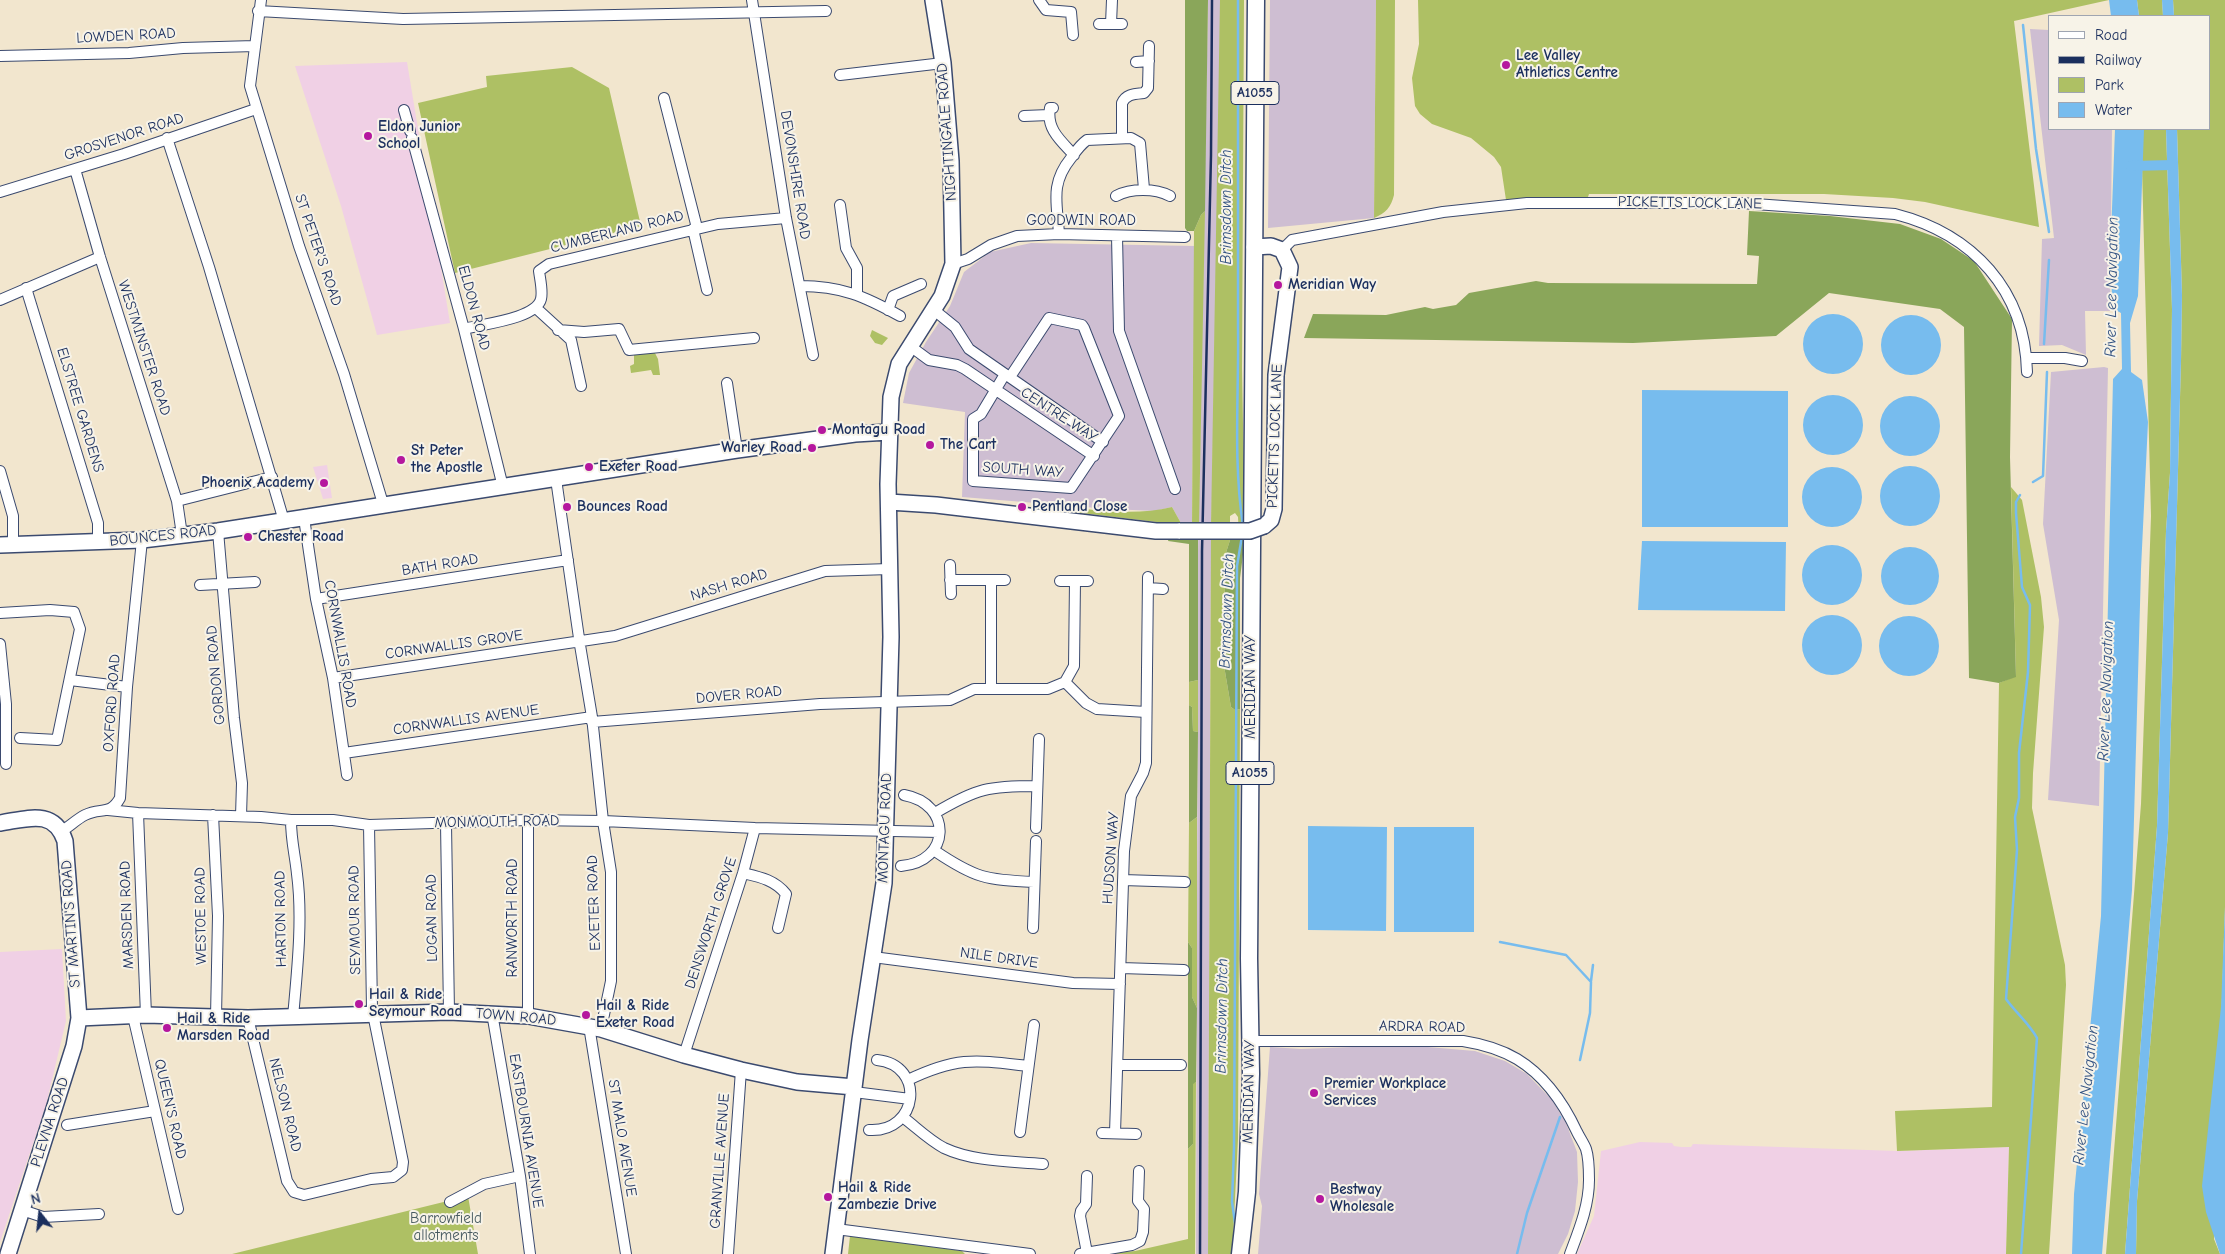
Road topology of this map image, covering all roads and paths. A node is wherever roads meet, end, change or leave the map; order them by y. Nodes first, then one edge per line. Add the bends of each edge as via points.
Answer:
1 (260, 0) edge
2 (752, 0) edge
3 (933, 0) edge
4 (1039, 0) edge
5 (1112, 0) edge
6 (1256, 0) edge
7 (258, 11) junction
8 (826, 11) dead end
9 (754, 12) junction
10 (1099, 24) dead end
11 (1111, 24) junction
12 (1122, 24) dead end
13 (1073, 35) dead end
14 (254, 46) junction
15 (1149, 46) dead end
16 (0, 56) edge
17 (1149, 61) junction
18 (1136, 62) dead end
19 (943, 63) junction
20 (840, 75) dead end
21 (664, 98) dead end
22 (256, 109) junction
23 (404, 110) dead end
24 (1024, 116) dead end
25 (167, 138) junction
26 (1122, 138) junction
27 (1074, 154) junction
28 (75, 169) junction
29 (1144, 189) junction
30 (0, 192) edge
31 (1116, 196) dead end
32 (1170, 196) dead end
33 (840, 205) dead end
34 (786, 218) junction
35 (695, 228) junction
36 (1059, 234) junction
37 (1117, 236) junction
38 (1185, 237) dead end
39 (1254, 246) junction
40 (1282, 250) junction
41 (100, 257) junction
42 (953, 264) junction
43 (921, 284) dead end
44 (800, 286) junction
45 (26, 288) junction
46 (707, 290) dead end
47 (857, 295) junction
48 (0, 300) edge
49 (536, 308) junction
50 (888, 310) junction
51 (934, 310) junction
52 (900, 316) dead end
53 (464, 329) junction
54 (558, 330) junction
55 (754, 338) dead end
56 (910, 346) junction
57 (813, 355) dead end
58 (2027, 358) junction
59 (2082, 361) dead end
60 (2027, 372) dead end
61 (1008, 376) junction
62 (727, 383) dead end
63 (581, 386) dead end
64 (995, 390) junction
65 (888, 432) junction
66 (1102, 442) junction
67 (737, 450) junction
68 (1094, 456) junction
69 (0, 471) edge
70 (272, 477) junction
71 (556, 479) junction
72 (503, 487) junction
73 (1175, 488) dead end
74 (177, 500) junction
75 (888, 502) junction
76 (384, 507) junction
77 (304, 518) junction
78 (284, 521) junction
79 (218, 531) junction
80 (182, 535) junction
81 (142, 540) junction
82 (98, 542) junction
83 (7, 545) edge
84 (568, 560) junction
85 (950, 565) dead end
86 (890, 569) junction
87 (1148, 577) dead end
88 (950, 580) junction
89 (991, 580) junction
90 (1005, 580) dead end
91 (1060, 580) dead end
92 (1075, 581) junction
93 (1088, 581) dead end
94 (255, 582) dead end
95 (223, 583) junction
96 (200, 585) dead end
97 (1148, 588) junction
98 (1164, 588) dead end
99 (951, 594) dead end
100 (316, 599) junction
101 (0, 613) edge
102 (580, 642) junction
103 (0, 644) edge
104 (333, 678) junction
105 (70, 680) junction
106 (1065, 682) junction
107 (127, 687) junction
108 (991, 689) junction
109 (888, 701) junction
110 (1146, 712) junction
111 (592, 720) junction
112 (20, 738) dead end
113 (1038, 740) dead end
114 (344, 753) junction
115 (6, 764) dead end
116 (347, 775) dead end
117 (1037, 786) junction
118 (904, 795) dead end
119 (108, 810) junction
120 (138, 813) junction
121 (935, 813) junction
122 (213, 815) junction
123 (241, 816) junction
124 (290, 820) junction
125 (528, 820) junction
126 (603, 821) junction
127 (0, 823) edge
128 (369, 824) junction
129 (446, 824) junction
130 (755, 828) junction
131 (1036, 828) dead end
132 (886, 830) junction
133 (62, 831) junction
134 (939, 832) junction
135 (1036, 841) dead end
136 (935, 851) junction
137 (901, 866) dead end
138 (743, 873) junction
139 (1123, 880) junction
140 (1034, 882) junction
141 (1185, 882) dead end
142 (778, 928) dead end
143 (1034, 928) dead end
144 (873, 957) junction
145 (1121, 968) junction
146 (1184, 970) dead end
147 (1120, 984) junction
148 (449, 1012) junction
149 (492, 1013) junction
150 (373, 1015) junction
151 (140, 1016) junction
152 (528, 1016) junction
153 (216, 1017) junction
154 (293, 1017) junction
155 (79, 1018) junction
156 (248, 1018) junction
157 (1034, 1026) dead end
158 (595, 1027) junction
159 (1251, 1041) junction
160 (684, 1055) junction
161 (877, 1060) dead end
162 (1118, 1064) junction
163 (1181, 1065) dead end
164 (1028, 1066) junction
165 (741, 1070) junction
166 (908, 1080) junction
167 (854, 1090) junction
168 (910, 1099) junction
169 (155, 1110) junction
170 (904, 1118) junction
171 (67, 1125) dead end
172 (869, 1130) dead end
173 (1020, 1132) dead end
174 (1102, 1133) dead end
175 (1115, 1133) junction
176 (1136, 1134) dead end
177 (1043, 1164) dead end
178 (1139, 1171) dead end
179 (520, 1176) junction
180 (1087, 1176) dead end
181 (299, 1195) joint
182 (450, 1202) dead end
183 (178, 1209) dead end
184 (22, 1210) junction
185 (99, 1214) dead end
186 (836, 1229) junction
187 (1083, 1253) edge
188 (8, 1254) edge
189 (530, 1254) edge
190 (626, 1254) edge
191 (728, 1254) edge
192 (833, 1254) edge
193 (1030, 1254) edge
194 (1240, 1254) edge
195 (1570, 1254) edge

1 - 7 street, ST PETER'S ROAD
2 - 9 street, DEVONSHIRE ROAD
3 - 19 street, NIGHTINGALE ROAD
4 - 13 street via 1046,10 1071,12
5 - 11 street
6 - 39 main road, MERIDIAN WAY / A1055
7 - 9 street via 403,18
7 - 14 street, ST PETER'S ROAD
8 - 9 street
9 - 34 street, DEVONSHIRE ROAD
10 - 11 street
11 - 12 street
14 - 16 street, LOWDEN ROAD
14 - 22 street, ST PETER'S ROAD via 250,86
15 - 17 street
17 - 18 street
17 - 26 street via 1146,91 1127,96 1122,103
19 - 20 street
19 - 42 street, NIGHTINGALE ROAD via 952,169
21 - 35 street
22 - 25 street, GROSVENOR ROAD
22 - 76 street, ST PETER'S ROAD via 344,374
23 - 53 street, ELDON ROAD
24 - 27 street via 1051,112 1052,130
25 - 28 street, GROSVENOR ROAD
25 - 70 street
26 - 27 street via 1088,140
26 - 29 street via 1140,143
27 - 36 street via 1062,169 1056,184
28 - 30 street, GROSVENOR ROAD
28 - 41 street, WESTMINSTER ROAD
29 - 31 street
29 - 32 street
33 - 47 street via 846,248 857,268
34 - 35 street, CUMBERLAND ROAD
34 - 44 street, DEVONSHIRE ROAD
35 - 46 street
35 - 49 street, CUMBERLAND ROAD via 549,264 539,271 541,298
36 - 37 street, GOODWIN ROAD
36 - 42 street, GOODWIN ROAD via 1008,238
37 - 38 street, GOODWIN ROAD
37 - 73 street via 1119,331
39 - 40 street
39 - 159 main road, MERIDIAN WAY / A1055
40 - 58 street, PICKETTS LOCK LANE via 1292,240 1443,212 1527,203 1732,203 1883,212 1932,226 1956,240 1991,270 2010,300
40 - 75 street, PICKETTS LOCK LANE, bridge via 1290,267 1276,375 1274,508 1271,520 1264,526 1250,531 1168,531
41 - 45 street
41 - 74 street, WESTMINSTER ROAD
42 - 51 street, MONTAGU ROAD
43 - 50 street via 893,296
44 - 47 street via 826,286
44 - 57 street, DEVONSHIRE ROAD
45 - 48 street
45 - 82 street, ELSTREE GARDENS via 98,523
47 - 50 street
49 - 53 street via 524,315
49 - 54 street
50 - 52 street
51 - 56 street, MONTAGU ROAD
51 - 61 street, CENTRE WAY via 955,327 969,349
53 - 72 street, ELDON ROAD
54 - 55 street via 619,329 629,350
54 - 63 street via 572,340
56 - 64 street, CENTRE WAY via 929,360 966,369
56 - 65 street, MONTAGU ROAD via 894,378
58 - 59 street
58 - 60 street, PICKETTS LOCK LANE
61 - 64 street
61 - 66 street, CENTRE WAY
61 - 66 street via 1049,318 1082,325 1120,416
62 - 67 street
64 - 68 street, CENTRE WAY
64 - 68 street, SOUTH WAY via 972,424 973,481 1071,488
65 - 67 street, BOUNCES ROAD
65 - 75 street, MONTAGU ROAD
66 - 68 street, CENTRE WAY
67 - 71 street, BOUNCES ROAD
69 - 83 street via 13,516
70 - 74 street
70 - 78 street
71 - 72 street, BOUNCES ROAD
71 - 84 street, EXETER ROAD
72 - 76 street, BOUNCES ROAD
74 - 80 street, WESTMINSTER ROAD
75 - 86 street, MONTAGU ROAD
76 - 77 street, BOUNCES ROAD
77 - 78 street, BOUNCES ROAD
77 - 100 street, CORNWALLIS ROAD
78 - 79 street, BOUNCES ROAD
79 - 80 street, BOUNCES ROAD
79 - 95 street, GORDON ROAD
80 - 81 street, BOUNCES ROAD
81 - 82 street, BOUNCES ROAD
81 - 107 street, OXFORD ROAD
82 - 83 street, BOUNCES ROAD
84 - 100 street, BATH ROAD
84 - 102 street, EXETER ROAD
85 - 88 street
86 - 102 street, NASH ROAD via 825,571 615,636
86 - 109 street, MONTAGU ROAD
87 - 97 street, HUDSON WAY
88 - 89 street
88 - 99 street
89 - 90 street
89 - 108 street
91 - 92 street
92 - 93 street
92 - 106 street via 1074,666
94 - 95 street
95 - 96 street
95 - 123 street, GORDON ROAD via 242,783
97 - 98 street
97 - 110 street, HUDSON WAY
100 - 104 street, CORNWALLIS ROAD
101 - 105 street via 74,612 80,629
102 - 104 street, CORNWALLIS GROVE
102 - 111 street, EXETER ROAD
103 - 115 street via 6,704
104 - 114 street, CORNWALLIS ROAD
105 - 107 street
105 - 112 street via 58,740
106 - 108 street, DOVER ROAD via 1048,689
106 - 110 street via 1086,704 1097,709
107 - 119 street, OXFORD ROAD via 120,798 115,807
108 - 109 street, DOVER ROAD via 974,689 950,700
109 - 111 street, DOVER ROAD
109 - 132 street, MONTAGU ROAD
110 - 139 street, HUDSON WAY via 1145,769 1131,796
111 - 114 street, CORNWALLIS AVENUE
111 - 126 street, EXETER ROAD
113 - 117 street
114 - 116 street, CORNWALLIS ROAD
117 - 121 street via 981,790
117 - 131 street
118 - 121 street via 920,799
119 - 120 street, MONMOUTH ROAD
119 - 133 street via 86,814
120 - 122 street, MONMOUTH ROAD
120 - 151 street, MARSDEN ROAD
121 - 134 street
122 - 123 street, MONMOUTH ROAD
122 - 153 street, WESTOE ROAD via 218,916
123 - 124 street, MONMOUTH ROAD
124 - 128 street, MONMOUTH ROAD
124 - 154 street, HARTON ROAD via 297,874 299,959
125 - 126 street, MONMOUTH ROAD
125 - 129 street, MONMOUTH ROAD
125 - 152 street, RANWORTH ROAD
126 - 130 street, MONMOUTH ROAD
126 - 158 street, EXETER ROAD via 611,872 612,981
127 - 133 street via 35,817 56,824
128 - 129 street, MONMOUTH ROAD
128 - 150 street, SEYMOUR ROAD
129 - 148 street, LOGAN ROAD
130 - 132 street, MONMOUTH ROAD
130 - 138 street, DENSWORTH GROVE
132 - 134 street, MONMOUTH ROAD
132 - 144 street, MONTAGU ROAD via 884,883
133 - 155 street, ST MARTIN'S ROAD
134 - 136 street
135 - 140 street
136 - 137 street via 917,863
136 - 140 street via 965,870 986,878
138 - 142 street via 779,885 786,894
138 - 160 street, DENSWORTH GROVE
139 - 141 street
139 - 145 street, HUDSON WAY
140 - 143 street
144 - 147 street, NILE DRIVE via 1073,983
144 - 167 street, MONTAGU ROAD
145 - 146 street
145 - 147 street, HUDSON WAY
147 - 162 street, HUDSON WAY
148 - 149 street, TOWN ROAD
148 - 150 street, TOWN ROAD
149 - 152 street, TOWN ROAD
149 - 179 street, EASTBOURNIA AVENUE
150 - 154 street, TOWN ROAD
150 - 181 street, SEYMOUR ROAD via 402,1170 387,1179 371,1179
151 - 153 street, TOWN ROAD
151 - 155 street, TOWN ROAD
151 - 169 street, QUEEN'S ROAD
152 - 158 street, TOWN ROAD
153 - 156 street, TOWN ROAD
154 - 156 street, TOWN ROAD
155 - 184 street, PLEVNA ROAD via 74,1046
156 - 181 street, NELSON ROAD via 290,1188
157 - 164 street
158 - 160 street, TOWN ROAD
158 - 190 street, ST MALO AVENUE
159 - 194 main road, MERIDIAN WAY / A1055 via 1247,1192
159 - 195 street, ARDRA ROAD via 1440,1040 1472,1043 1501,1051 1518,1060 1555,1094 1586,1149 1589,1180 1583,1220
160 - 165 street, TOWN ROAD
161 - 166 street via 900,1068
162 - 163 street
162 - 175 street, HUDSON WAY
164 - 166 street via 965,1060 943,1065
164 - 173 street
165 - 167 street, TOWN ROAD
165 - 191 street, GRANVILLE AVENUE
166 - 168 street
167 - 168 street
167 - 186 street, MONTAGU ROAD
168 - 170 street
169 - 171 street
169 - 183 street, QUEEN'S ROAD
170 - 172 street via 888,1128
170 - 177 street via 937,1144 956,1153
174 - 175 street
175 - 176 street
178 - 187 street via 1138,1201 1144,1209 1140,1241
179 - 182 street via 484,1184
179 - 189 street, EASTBOURNIA AVENUE
180 - 187 street via 1086,1204 1080,1216
184 - 185 street via 43,1217
184 - 188 street, PLEVNA ROAD
186 - 192 street, MONTAGU ROAD
186 - 193 street

